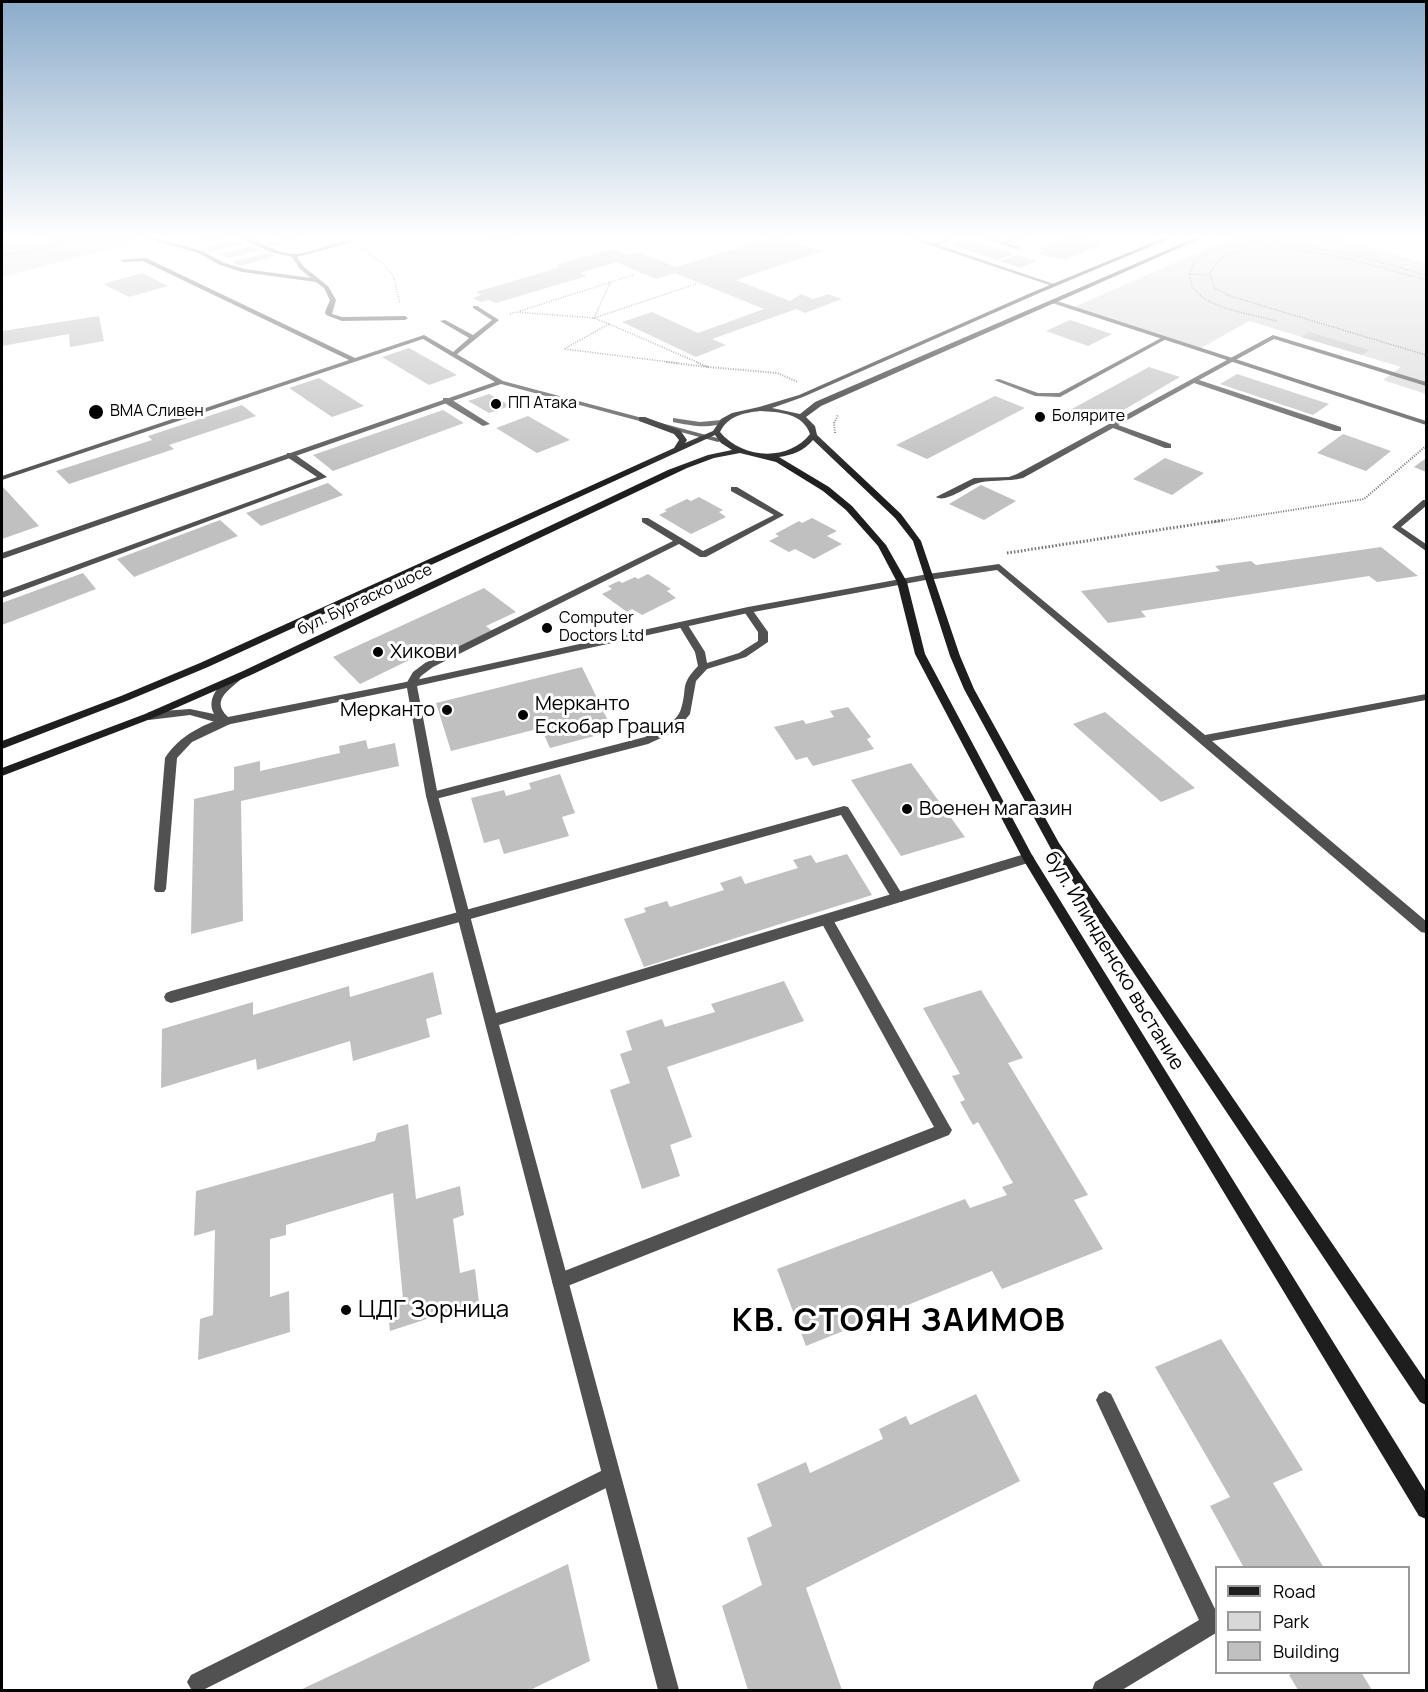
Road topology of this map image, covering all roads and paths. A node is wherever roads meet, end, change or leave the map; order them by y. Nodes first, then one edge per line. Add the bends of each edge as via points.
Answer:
1 (262, 316) edge
2 (333, 316) edge
3 (490, 316) edge
4 (501, 316) edge
5 (567, 316) edge
6 (600, 316) edge
7 (983, 316) edge
8 (1022, 316) edge
9 (1097, 316) edge
10 (1260, 316) edge
11 (1296, 316) edge
12 (405, 318) edge
13 (494, 318) junction
14 (594, 318) junction
15 (444, 321) dead end
16 (1276, 321) dead end
17 (1319, 323) junction
18 (609, 324) junction
19 (1313, 327) dead end
20 (473, 338) junction
21 (1165, 338) junction
22 (1384, 343) junction
23 (1379, 347) dead end
24 (454, 354) junction
25 (1426, 355) edge
26 (354, 360) junction
27 (1233, 360) junction
28 (708, 367) junction
29 (997, 380) dead end
30 (1195, 381) junction
31 (501, 382) junction
32 (799, 382) dead end
33 (1426, 384) edge
34 (446, 400) junction
35 (595, 407) junction
36 (760, 409) junction
37 (801, 417) junction
38 (642, 419) junction
39 (721, 422) junction
40 (486, 423) dead end
41 (1426, 423) edge
42 (1114, 426) junction
43 (1338, 429) dead end
44 (716, 432) junction
45 (706, 436) junction
46 (813, 436) junction
47 (721, 440) junction
48 (1168, 446) dead end
49 (1426, 446) edge
50 (678, 448) junction
51 (739, 451) junction
52 (290, 455) junction
53 (765, 455) junction
54 (2, 478) edge
55 (734, 489) dead end
56 (940, 497) dead end
57 (1426, 502) edge
58 (645, 520) dead end
59 (678, 541) junction
60 (1426, 548) edge
61 (1004, 554) dead end
62 (2, 556) edge
63 (928, 577) junction
64 (902, 582) junction
65 (2, 595) edge
66 (748, 610) junction
67 (683, 624) junction
68 (703, 667) junction
69 (247, 673) junction
70 (411, 684) junction
71 (1426, 697) edge
72 (149, 716) junction
73 (226, 721) junction
74 (1205, 739) junction
75 (2, 745) edge
76 (2, 772) edge
77 (432, 796) junction
78 (1028, 858) junction
79 (160, 889) dead end
80 (897, 898) junction
81 (464, 916) junction
82 (826, 920) junction
83 (1426, 928) edge
84 (171, 997) dead end
85 (491, 1021) junction
86 (560, 1281) junction
87 (1426, 1396) edge
88 (1105, 1400) dead end
89 (611, 1475) junction
90 (1426, 1509) edge
91 (198, 1682) dead end
92 (668, 1690) edge
93 (1102, 1690) edge

1 - 26 street
2 - 12 street
3 - 13 street
4 - 13 path
5 - 14 path
6 - 14 path
7 - 36 main road via 801,396
8 - 37 main road via 818,404
9 - 21 street
10 - 16 path
11 - 17 path
13 - 20 street
14 - 18 path
15 - 20 street
17 - 19 path
17 - 22 path
18 - 28 path
18 - 28 path via 564,349
20 - 24 street
21 - 27 street
21 - 29 street via 1055,396 1037,395
22 - 23 path
22 - 25 path
24 - 26 street via 424,337
24 - 31 street
26 - 54 street
27 - 30 street
27 - 33 street via 1272,337
27 - 41 street
28 - 32 path via 777,373
30 - 42 street
30 - 43 street
31 - 34 street
31 - 35 street
34 - 40 street
34 - 52 street
35 - 38 street
35 - 39 street via 700,424
36 - 37 main road
36 - 39 main road via 737,413
37 - 46 main road, бул. Илинденско въстание via 811,425
38 - 45 street
38 - 50 main road via 678,433 683,440
39 - 44 main road
42 - 48 street
42 - 56 street via 1020,476 976,480
44 - 45 main road, бул. Бургаско шосе
44 - 47 main road
45 - 47 street
45 - 50 main road, бул. Бургаско шосе
46 - 53 main road via 799,449
46 - 63 main road, бул. Илинденско въстание via 910,531
47 - 51 main road
49 - 61 path via 1364,499
50 - 75 main road, бул. Бургаско шосе via 204,664
51 - 53 main road
51 - 69 main road, бул. Бургаско шосе via 693,463 631,490
52 - 62 street
52 - 65 street via 323,477
53 - 64 main road, бул. Илинденско въстание via 811,478 849,508 882,545
55 - 59 street via 780,515 703,555
57 - 60 street via 1396,527
58 - 59 street
59 - 70 street via 429,665
63 - 64 street
63 - 74 street via 999,567
63 - 87 main road, бул. Илинденско въстание via 969,689 1055,846
64 - 66 street
64 - 78 main road, бул. Илинденско въстание via 920,654
66 - 67 street
66 - 68 street via 763,632 763,642 751,652
67 - 68 street via 700,652
67 - 70 street
68 - 77 street via 692,680 686,712 672,728 648,740
69 - 72 main road, бул. Бургаско шосе
69 - 73 street via 226,685 215,700 215,709
70 - 73 street
70 - 77 street
71 - 74 street
72 - 73 street via 190,712
72 - 76 main road, бул. Бургаско шосе
73 - 79 street via 189,737 177,746 171,758
74 - 83 street
77 - 81 street
78 - 80 street
78 - 90 main road, бул. Илинденско въстание
80 - 81 street via 844,810
80 - 82 street
81 - 84 street
81 - 85 street
82 - 85 street
82 - 86 street via 944,1130
85 - 86 street
86 - 89 street
88 - 93 street via 1212,1624
89 - 91 street
89 - 92 street

